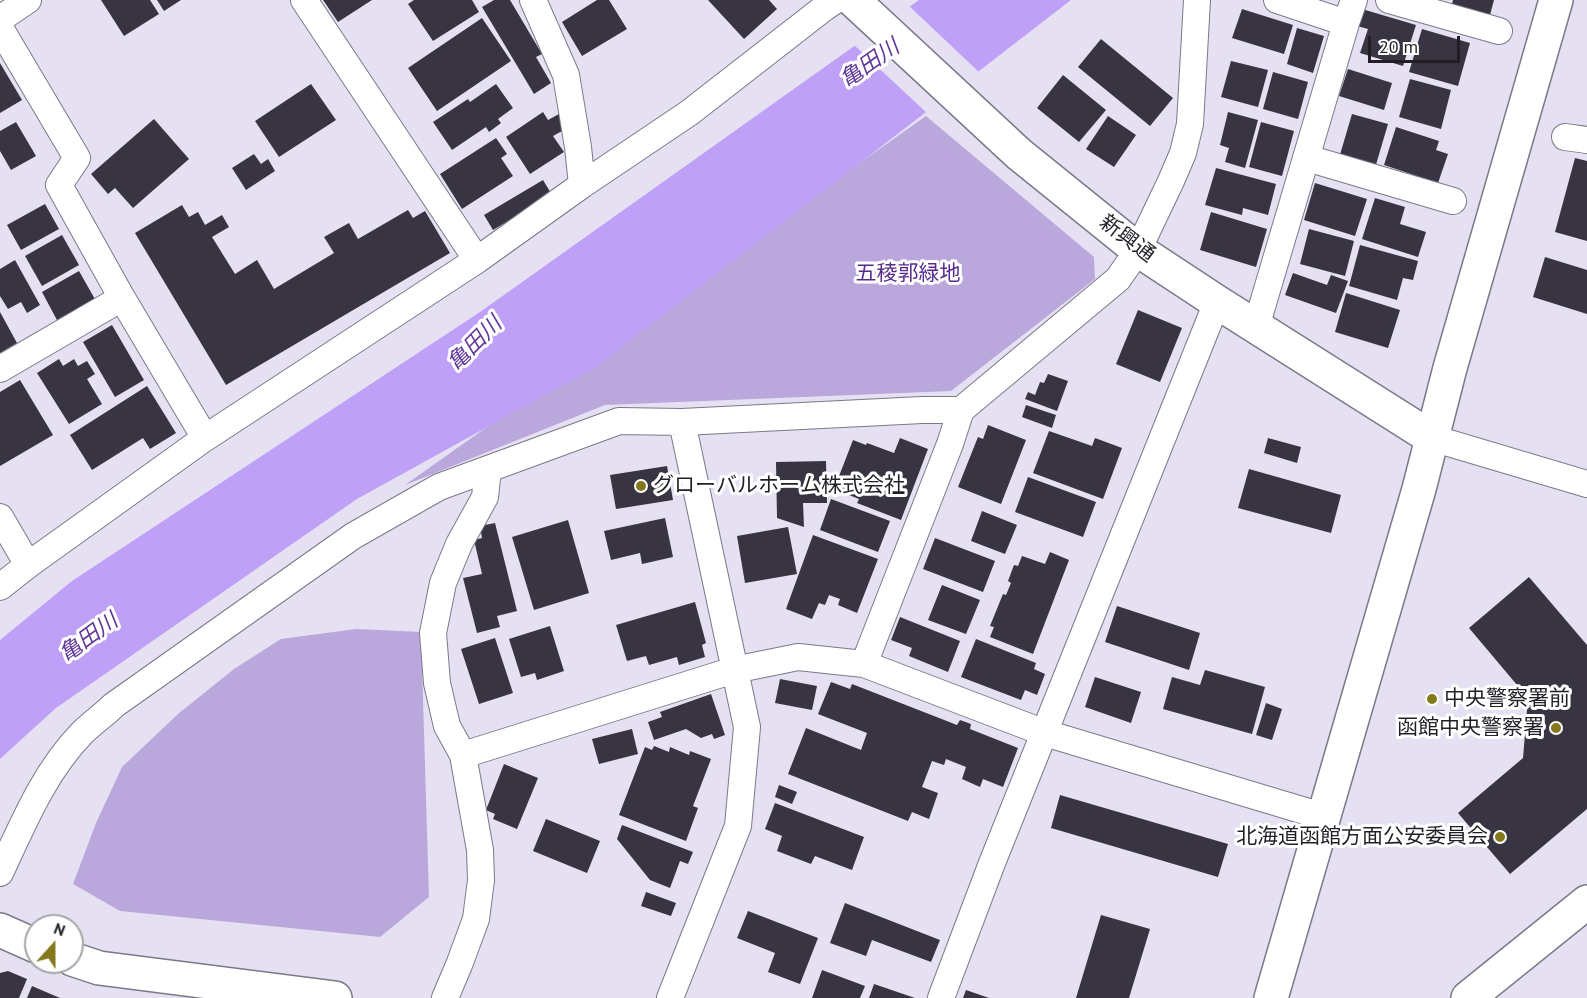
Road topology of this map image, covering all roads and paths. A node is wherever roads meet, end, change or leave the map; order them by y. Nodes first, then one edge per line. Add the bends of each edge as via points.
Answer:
1 (28, 0) edge
2 (304, 0) edge
3 (533, 0) edge
4 (1197, 0) edge
5 (1276, 0) edge
6 (1556, 0) edge
7 (849, 1) edge
8 (1393, 1) edge
9 (1314, 6) edge
10 (1350, 11) edge
11 (0, 19) edge
12 (0, 28) edge
13 (1499, 31) dead end
14 (1307, 158) junction
15 (582, 186) junction
16 (1454, 201) dead end
17 (1138, 250) junction
18 (477, 260) junction
19 (122, 298) junction
20 (1217, 302) junction
21 (1256, 327) junction
22 (0, 369) edge
23 (961, 410) junction
24 (682, 422) junction
25 (206, 438) junction
26 (1432, 438) junction
27 (488, 469) junction
28 (1587, 484) edge
29 (0, 517) edge
30 (28, 565) junction
31 (0, 587) edge
32 (864, 664) junction
33 (734, 670) junction
34 (1045, 733) junction
35 (463, 756) junction
36 (1325, 817) junction
37 (0, 873) edge
38 (1587, 902) edge
39 (0, 930) edge
40 (24, 941) edge
41 (84, 963) edge
42 (186, 989) edge
43 (335, 998) edge
44 (445, 998) edge
45 (670, 998) edge
46 (940, 998) edge
47 (1271, 998) edge
48 (1468, 998) edge

1 - 11 street
2 - 18 street
3 - 15 street via 566,75
4 - 17 street via 1190,124 1183,153
5 - 9 street
6 - 26 street
7 - 15 street via 824,8 689,113
7 - 17 street, 新興通 via 1019,154
8 - 13 street
9 - 10 street
10 - 14 street
12 - 19 street via 77,158 58,185
14 - 16 street
14 - 21 street
15 - 18 street
17 - 20 street, 新興通
17 - 23 street via 1118,279
18 - 25 street
19 - 22 street
19 - 25 street
20 - 21 street, 新興通
20 - 34 street
21 - 26 street, 新興通
23 - 24 street
23 - 32 street
24 - 27 street via 619,421
24 - 33 street
25 - 30 street
26 - 28 street
26 - 36 street
27 - 35 street via 485,497 443,583 434,633 437,683 447,726
27 - 37 street via 439,487 353,536 114,705 60,760 39,791
29 - 30 street
30 - 31 street
32 - 33 street via 798,657
32 - 34 street
33 - 35 street
33 - 45 street via 747,727 738,826
34 - 36 street
34 - 46 street
35 - 44 street via 480,850 481,880 476,919
36 - 47 street
38 - 48 street
39 - 40 street
41 - 42 street
42 - 43 street

